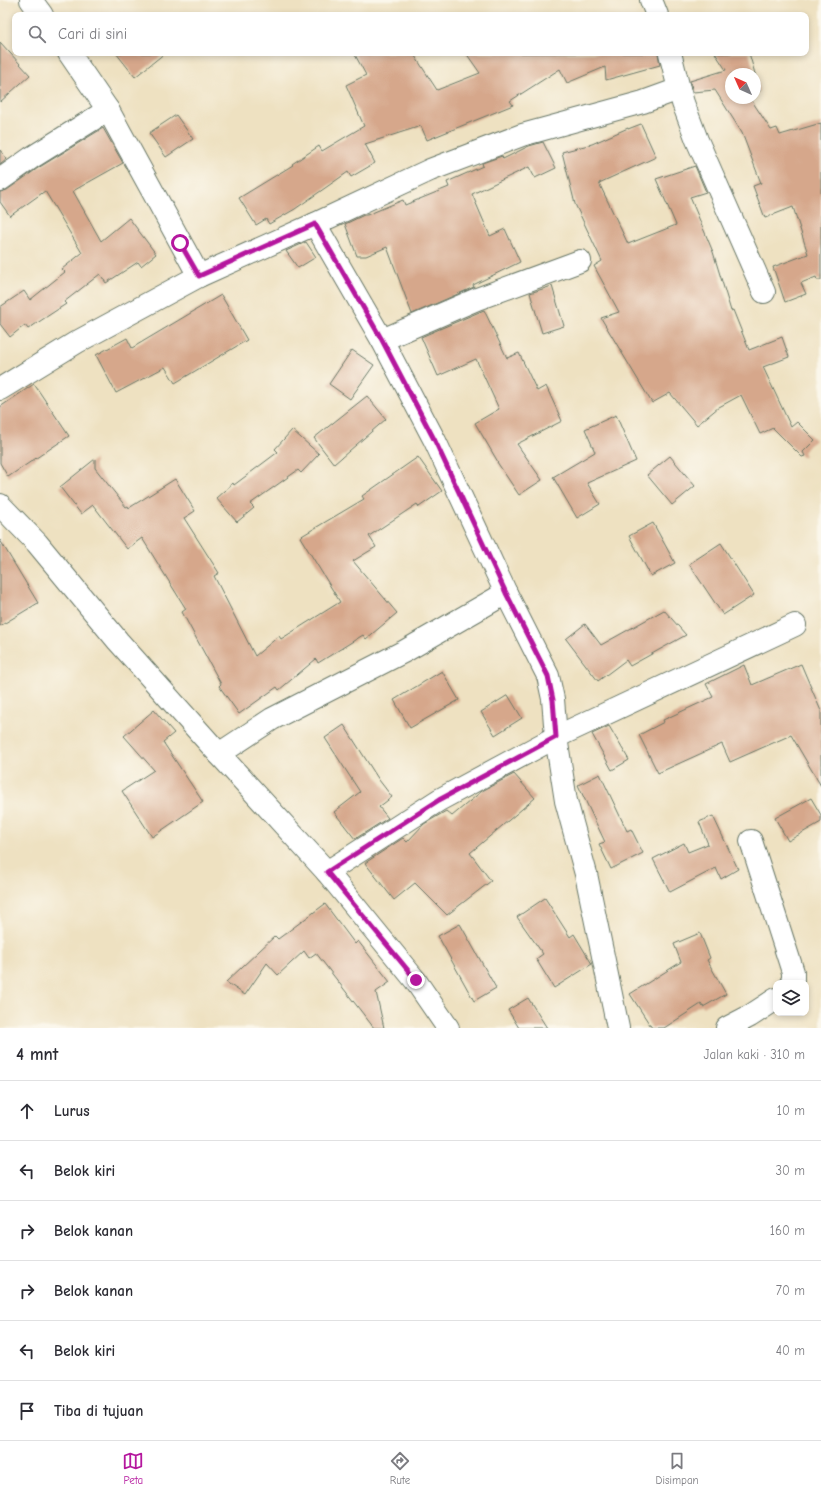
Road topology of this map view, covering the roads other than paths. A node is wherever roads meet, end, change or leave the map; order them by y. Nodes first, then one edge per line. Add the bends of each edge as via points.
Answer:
1 (31, 0) edge
2 (651, 0) edge
3 (40, 12) edge
4 (656, 12) edge
5 (71, 56) edge
6 (671, 56) edge
7 (679, 89) junction
8 (108, 110) junction
9 (0, 180) edge
10 (315, 224) junction
11 (580, 261) dead end
12 (199, 276) junction
13 (764, 292) dead end
14 (382, 340) junction
15 (0, 389) edge
16 (0, 505) edge
17 (506, 593) junction
18 (794, 626) dead end
19 (556, 737) junction
20 (219, 754) junction
21 (751, 841) dead end
22 (327, 872) junction
23 (793, 980) edge
24 (773, 1001) edge
25 (448, 1028) edge
26 (618, 1028) edge
27 (727, 1028) edge

1 - 3 street
2 - 4 street
5 - 8 street
6 - 7 street
7 - 10 street via 643,102 522,135 430,170
7 - 13 street via 698,140
8 - 9 street
8 - 12 street
10 - 12 street
10 - 14 street
11 - 14 street via 477,299
12 - 15 street via 77,342
14 - 17 street via 435,441
16 - 20 street via 37,543 118,641
17 - 19 street via 548,676
17 - 20 street via 405,651 272,719
18 - 19 street
19 - 22 street via 439,800
19 - 26 street via 566,801 586,874
20 - 22 street
21 - 23 street via 793,972
22 - 25 street via 416,980
24 - 27 street

